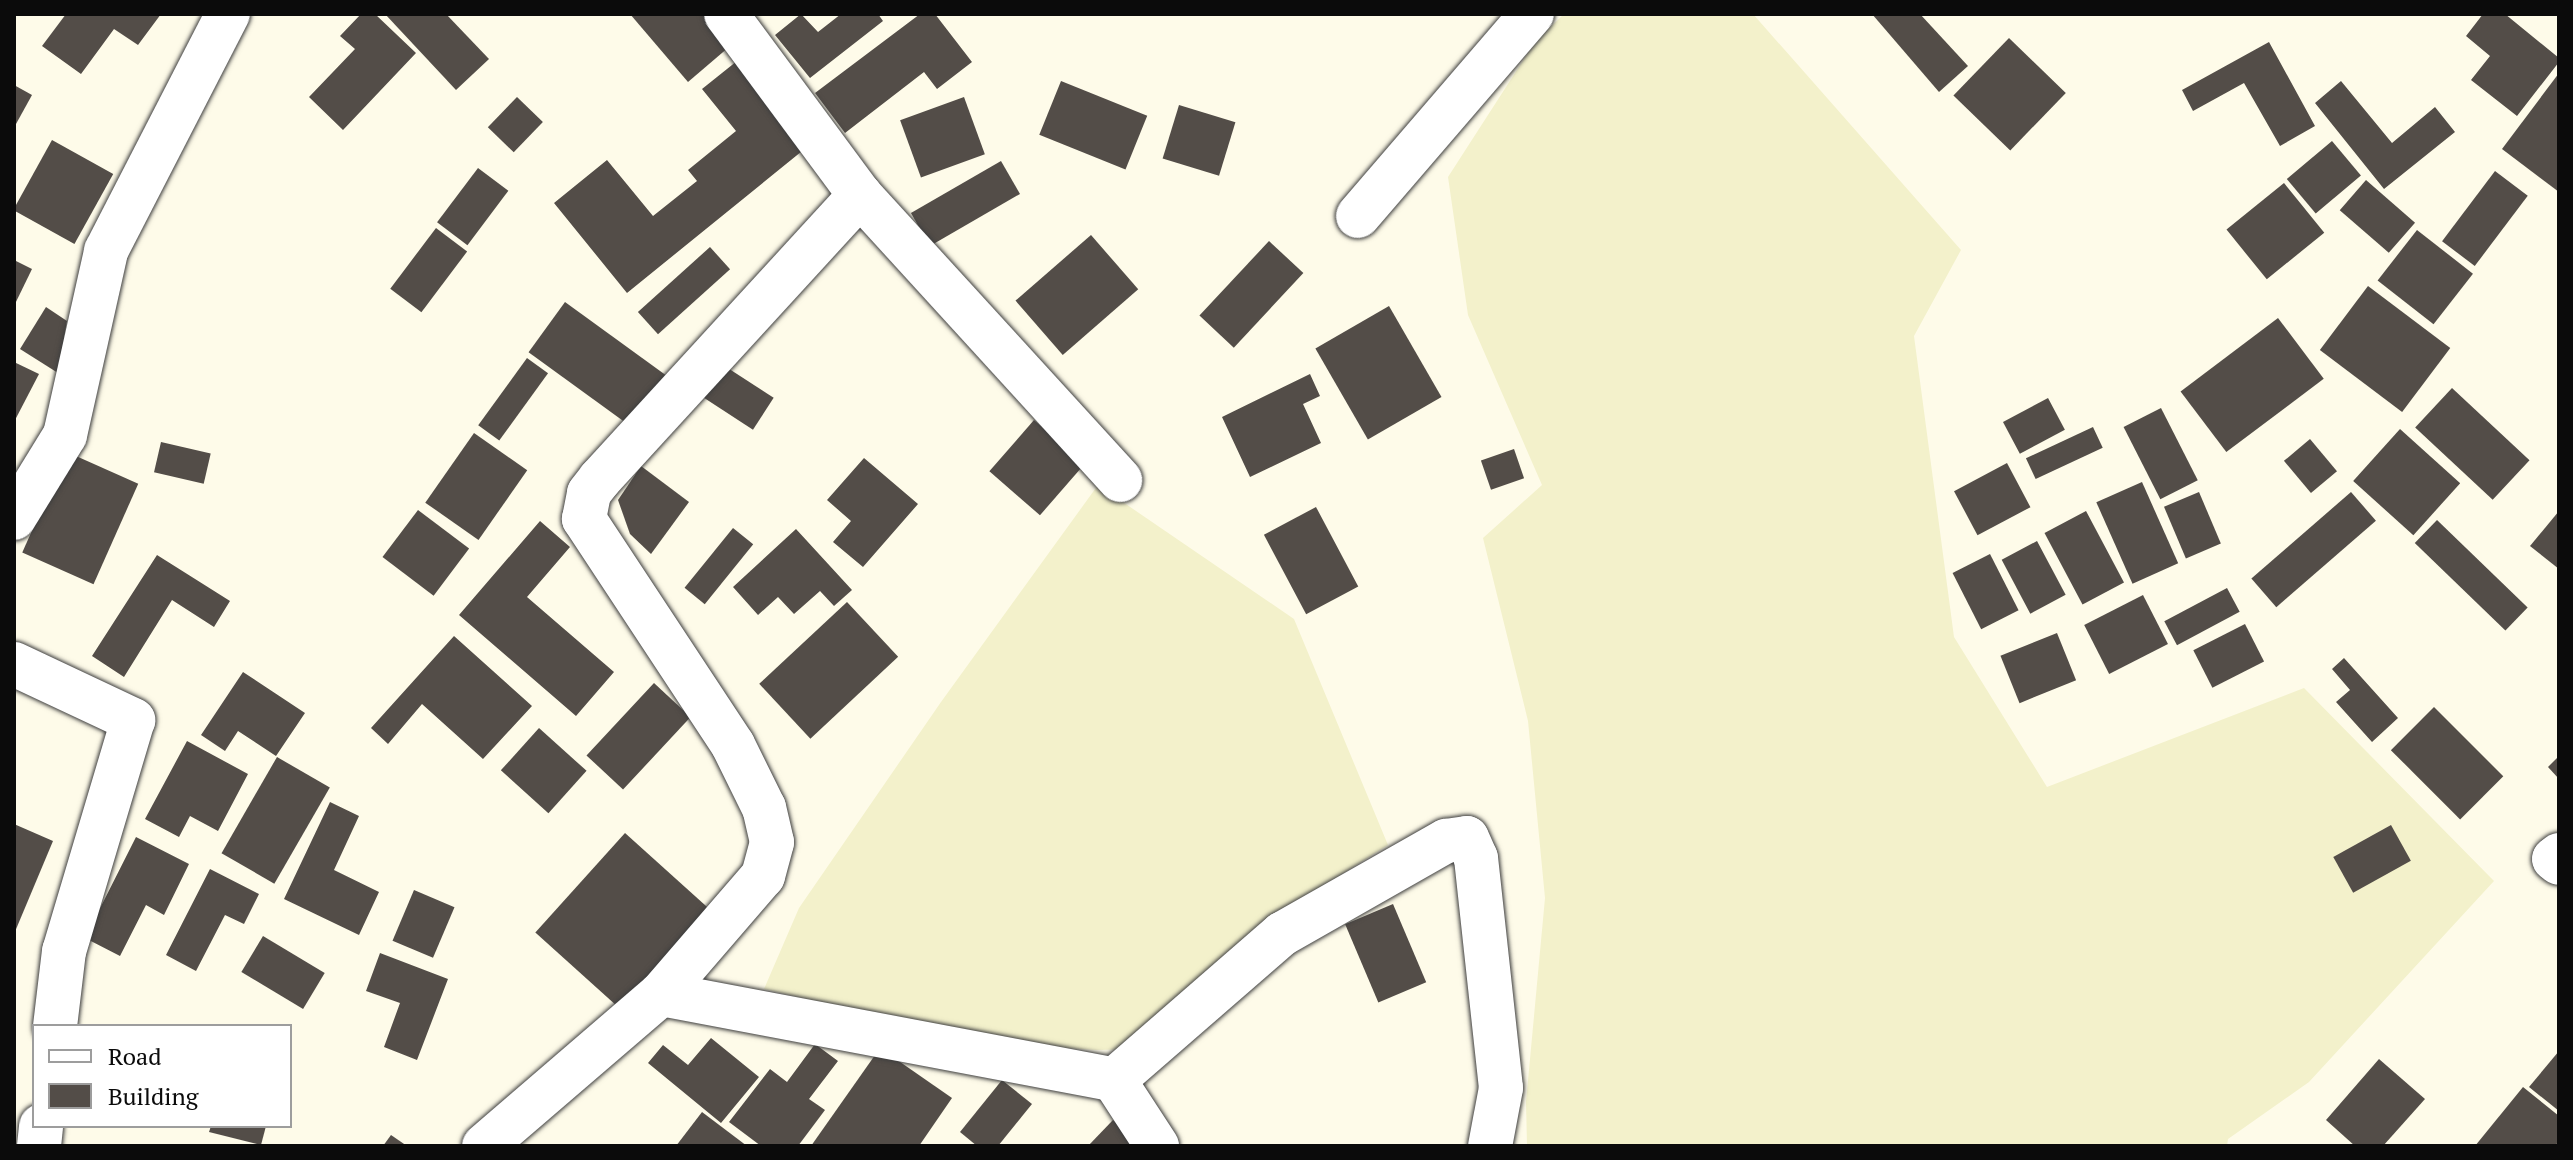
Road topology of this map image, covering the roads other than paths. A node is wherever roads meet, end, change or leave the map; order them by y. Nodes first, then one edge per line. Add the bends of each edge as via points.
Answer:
1 (228, 14) edge
2 (726, 14) edge
3 (1532, 14) edge
4 (860, 195) junction
5 (1358, 216) dead end
6 (1120, 480) dead end
7 (14, 518) edge
8 (14, 664) edge
9 (2559, 855) edge
10 (2559, 863) edge
11 (661, 994) junction
12 (55, 1024) edge
13 (1114, 1080) junction
14 (484, 1146) edge
15 (1157, 1146) edge
16 (1490, 1146) edge

1 - 7 street via 106,251 65,435
2 - 4 street
3 - 5 street
4 - 6 street
4 - 11 street via 589,493 584,519 733,745 764,808 772,842 763,876
8 - 12 street via 133,720 64,951
9 - 10 street via 2554,859
11 - 13 street
11 - 14 street
13 - 15 street
13 - 16 street via 1282,934 1446,841 1467,838 1476,858 1501,1088

